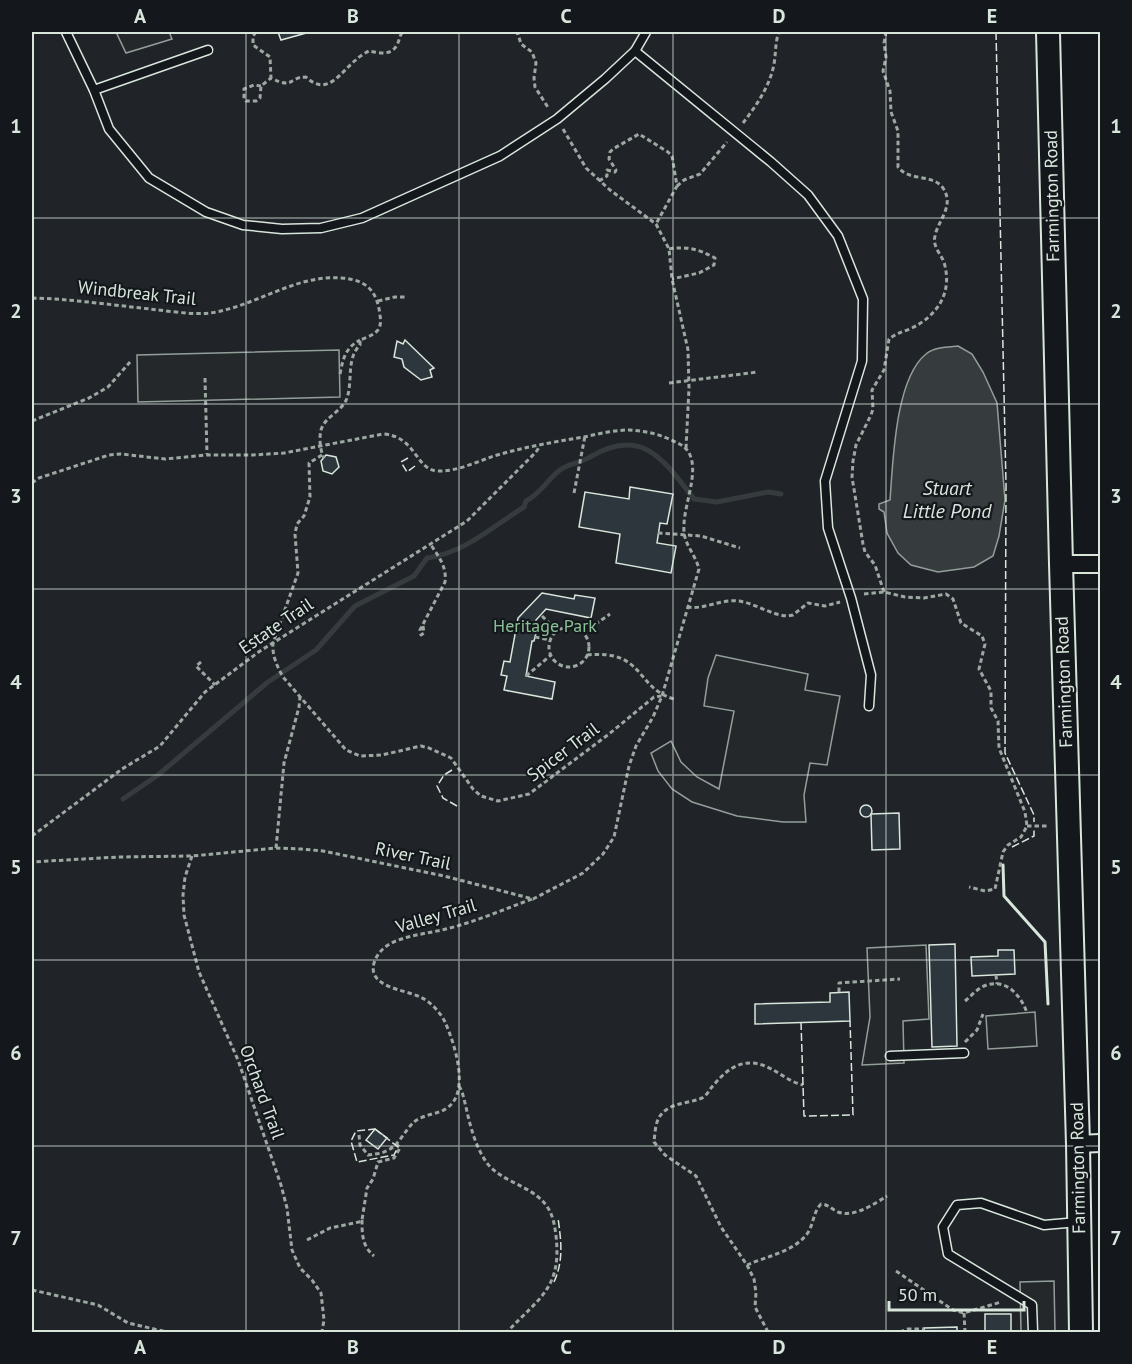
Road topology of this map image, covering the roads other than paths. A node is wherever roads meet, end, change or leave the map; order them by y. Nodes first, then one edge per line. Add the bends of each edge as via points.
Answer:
1 (66, 32) edge
2 (645, 32) edge
3 (1048, 32) edge
4 (208, 50) dead end
5 (635, 51) junction
6 (94, 90) junction
7 (1061, 564) junction
8 (1101, 564) edge
9 (869, 706) dead end
10 (964, 1053) road end
11 (890, 1056) dead end
12 (1089, 1144) edge
13 (1078, 1222) junction
14 (1033, 1332) edge
15 (1081, 1332) edge

1 - 6 lane
2 - 5 lane
3 - 7 street, Farmington Road
4 - 6 lane
5 - 6 lane via 557,119 500,156 362,218 321,228 243,225 206,212 149,178 110,129
5 - 9 lane via 808,195 838,236 863,299 862,361 825,481 828,528 871,675
7 - 8 street
7 - 12 street, Farmington Road
10 - 11 lane
12 - 13 street, Farmington Road
13 - 14 lane via 1044,1225 981,1203 957,1205 943,1227 948,1254 1032,1305
13 - 15 street, Farmington Road

